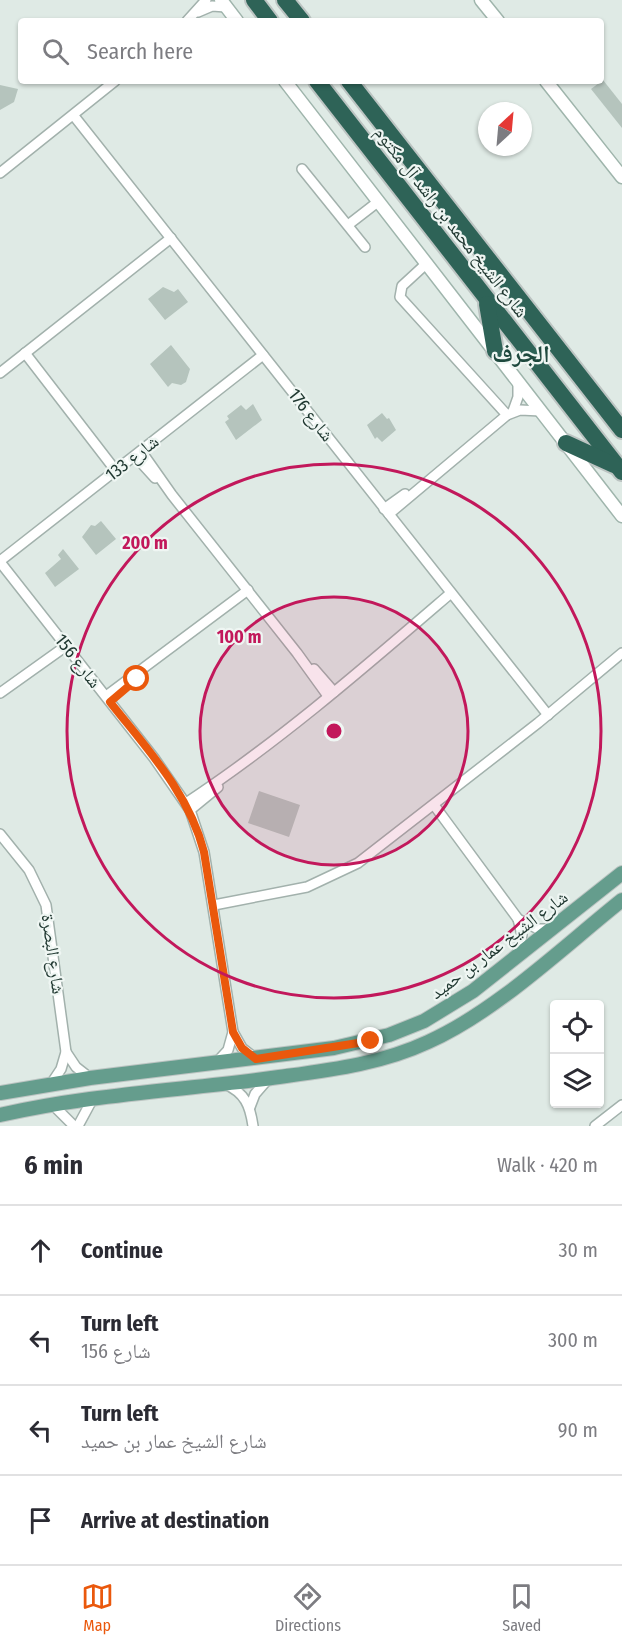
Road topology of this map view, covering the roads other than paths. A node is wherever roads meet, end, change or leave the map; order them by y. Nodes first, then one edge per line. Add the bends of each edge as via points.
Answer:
1 (206, 0) edge
2 (254, 0) edge
3 (285, 0) edge
4 (481, 0) edge
5 (223, 4) edge
6 (198, 12) junction
7 (191, 18) edge
8 (235, 18) edge
9 (268, 18) edge
10 (300, 18) edge
11 (496, 18) edge
12 (112, 84) edge
13 (287, 84) edge
14 (351, 84) edge
15 (548, 84) edge
16 (321, 86) edge
17 (74, 116) junction
18 (302, 169) dead end
19 (0, 173) edge
20 (622, 177) edge
21 (379, 201) junction
22 (348, 225) junction
23 (171, 238) junction
24 (365, 247) dead end
25 (427, 263) junction
26 (486, 300) junction
27 (495, 351) junction
28 (25, 353) junction
29 (263, 355) junction
30 (0, 373) edge
31 (518, 382) junction
32 (541, 411) junction
33 (510, 413) junction
34 (622, 430) edge
35 (566, 443) junction
36 (138, 453) junction
37 (620, 469) edge
38 (116, 471) junction
39 (387, 512) junction
40 (622, 516) edge
41 (0, 562) edge
42 (246, 588) junction
43 (453, 596) junction
44 (64, 643) junction
45 (622, 653) edge
46 (0, 693) edge
47 (331, 694) junction
48 (108, 699) junction
49 (548, 715) junction
50 (188, 806) junction
51 (431, 807) junction
52 (0, 834) edge
53 (622, 873) edge
54 (622, 900) edge
55 (214, 905) junction
56 (518, 919) junction
57 (552, 929) junction
58 (516, 957) junction
59 (233, 1032) junction
60 (66, 1052) junction
61 (256, 1059) junction
62 (216, 1063) junction
63 (90, 1078) junction
64 (269, 1078) junction
65 (51, 1084) junction
66 (225, 1084) junction
67 (0, 1093) edge
68 (92, 1100) junction
69 (622, 1105) edge
70 (54, 1106) junction
71 (250, 1107) junction
72 (0, 1115) edge
73 (76, 1126) edge
74 (253, 1126) edge
75 (595, 1126) edge

1 - 6 street
2 - 9 highway
3 - 10 highway
4 - 11 street
5 - 6 street
5 - 8 street
6 - 7 street
12 - 17 street
13 - 21 street
14 - 34 highway, شارع الشيخ محمد بن راشد آل مكتوم
15 - 20 street
16 - 26 highway, شارع الشيخ محمد بن راشد آل مكتوم
17 - 19 street
17 - 23 street, شارع 176
18 - 22 street
21 - 22 street
21 - 25 street
22 - 24 street
23 - 28 street
23 - 29 street, شارع 176
25 - 27 street
25 - 33 street via 402,286 400,297
26 - 27 highway
26 - 37 highway, شارع الشيخ محمد بن راشد آل مكتوم
27 - 31 street
28 - 30 street
28 - 38 street
29 - 36 street, شارع 133
29 - 39 street, شارع 176
31 - 32 street
31 - 33 street via 518,397
32 - 33 street
32 - 35 street
33 - 39 street
35 - 37 highway
35 - 40 street
36 - 38 street, شارع 133
36 - 42 street
38 - 41 street, شارع 133
39 - 43 street, شارع 176
41 - 44 street, شارع 156
42 - 47 street
42 - 48 street
43 - 47 street
43 - 49 street, شارع 176
44 - 46 street
44 - 48 street, شارع 156
45 - 49 street
47 - 50 street
48 - 50 street, شارع 156
49 - 51 street
50 - 55 street, شارع 156 via 203,846
51 - 55 street via 370,855 333,877
51 - 56 street
52 - 60 street, شارع البصرة via 29,870 46,905
53 - 57 main road, شارع الشيخ عمار بن حميد
54 - 64 main road via 486,1009 444,1034 365,1064
55 - 59 street, شارع 156
56 - 57 street via 538,929
56 - 58 street via 522,935
57 - 58 main road, شارع الشيخ عمار بن حميد
58 - 61 main road, شارع الشيخ عمار بن حميد via 458,1002 407,1028 352,1045
59 - 61 street, شارع 156 via 242,1048
59 - 62 street via 228,1050
60 - 63 street
60 - 65 street
61 - 62 main road, شارع الشيخ عمار بن حميد
62 - 63 main road, شارع الشيخ عمار بن حميد
63 - 65 main road, شارع الشيخ عمار بن حميد
64 - 66 main road
64 - 71 street
65 - 67 main road, شارع الشيخ عمار بن حميد
66 - 68 main road
66 - 71 street via 243,1096
68 - 70 main road
68 - 73 street
69 - 75 street
70 - 72 main road
70 - 73 street
71 - 74 street

